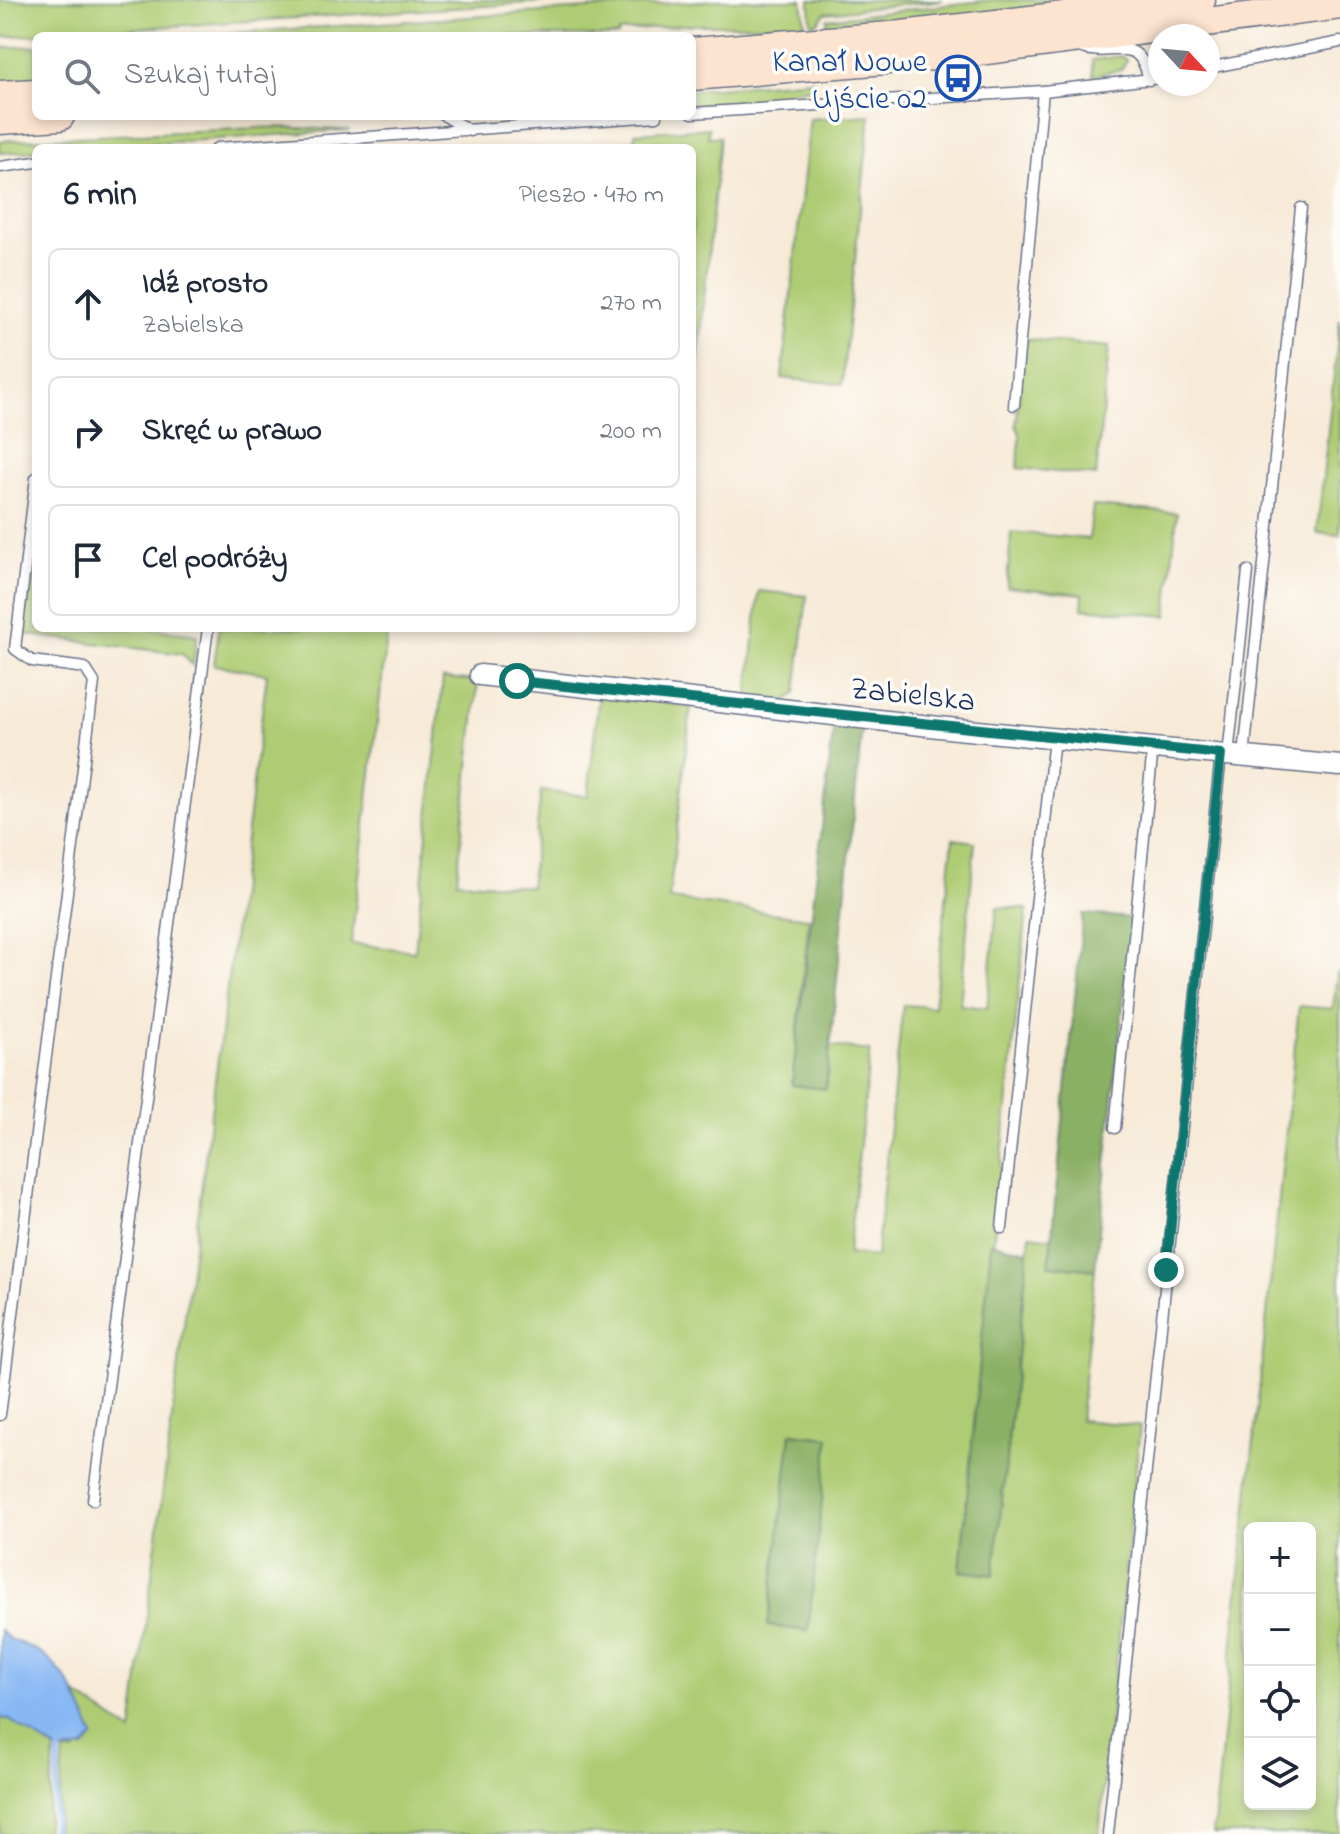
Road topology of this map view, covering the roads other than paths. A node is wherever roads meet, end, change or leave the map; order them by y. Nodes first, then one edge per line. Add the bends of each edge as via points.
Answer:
1 (1201, 0) edge
2 (1340, 5) edge
3 (1066, 42) junction
4 (1340, 42) edge
5 (696, 52) edge
6 (1220, 66) edge
7 (1148, 68) edge
8 (696, 76) edge
9 (1148, 80) edge
10 (1043, 91) junction
11 (32, 93) edge
12 (0, 95) edge
13 (696, 113) edge
14 (32, 118) edge
15 (0, 120) edge
16 (452, 120) edge
17 (607, 120) edge
18 (470, 131) junction
19 (298, 144) edge
20 (32, 163) edge
21 (0, 167) edge
22 (1301, 208) dead end
23 (1014, 405) dead end
24 (32, 511) edge
25 (1248, 571) dead end
26 (207, 632) edge
27 (480, 675) dead end
28 (1054, 738) junction
29 (1153, 747) junction
30 (1231, 755) junction
31 (1340, 766) edge
32 (1115, 1128) dead end
33 (1002, 1228) dead end
34 (0, 1415) edge
35 (93, 1500) dead end
36 (1108, 1834) edge

1 - 5 main road
2 - 3 main road
3 - 7 lane via 1093,52 1133,51
3 - 8 main road
4 - 6 lane
9 - 10 lane
10 - 13 lane
10 - 23 lane
11 - 12 main road
14 - 15 main road
16 - 18 lane
17 - 18 lane
18 - 19 lane
20 - 21 lane
22 - 30 lane
24 - 34 lane via 15,649 32,661 85,668 94,682
25 - 30 lane
26 - 35 lane
27 - 28 street, Zabielska
28 - 29 street, Zabielska
28 - 33 lane
29 - 30 street, Zabielska
29 - 32 lane
30 - 31 street, Zabielska
30 - 36 lane

